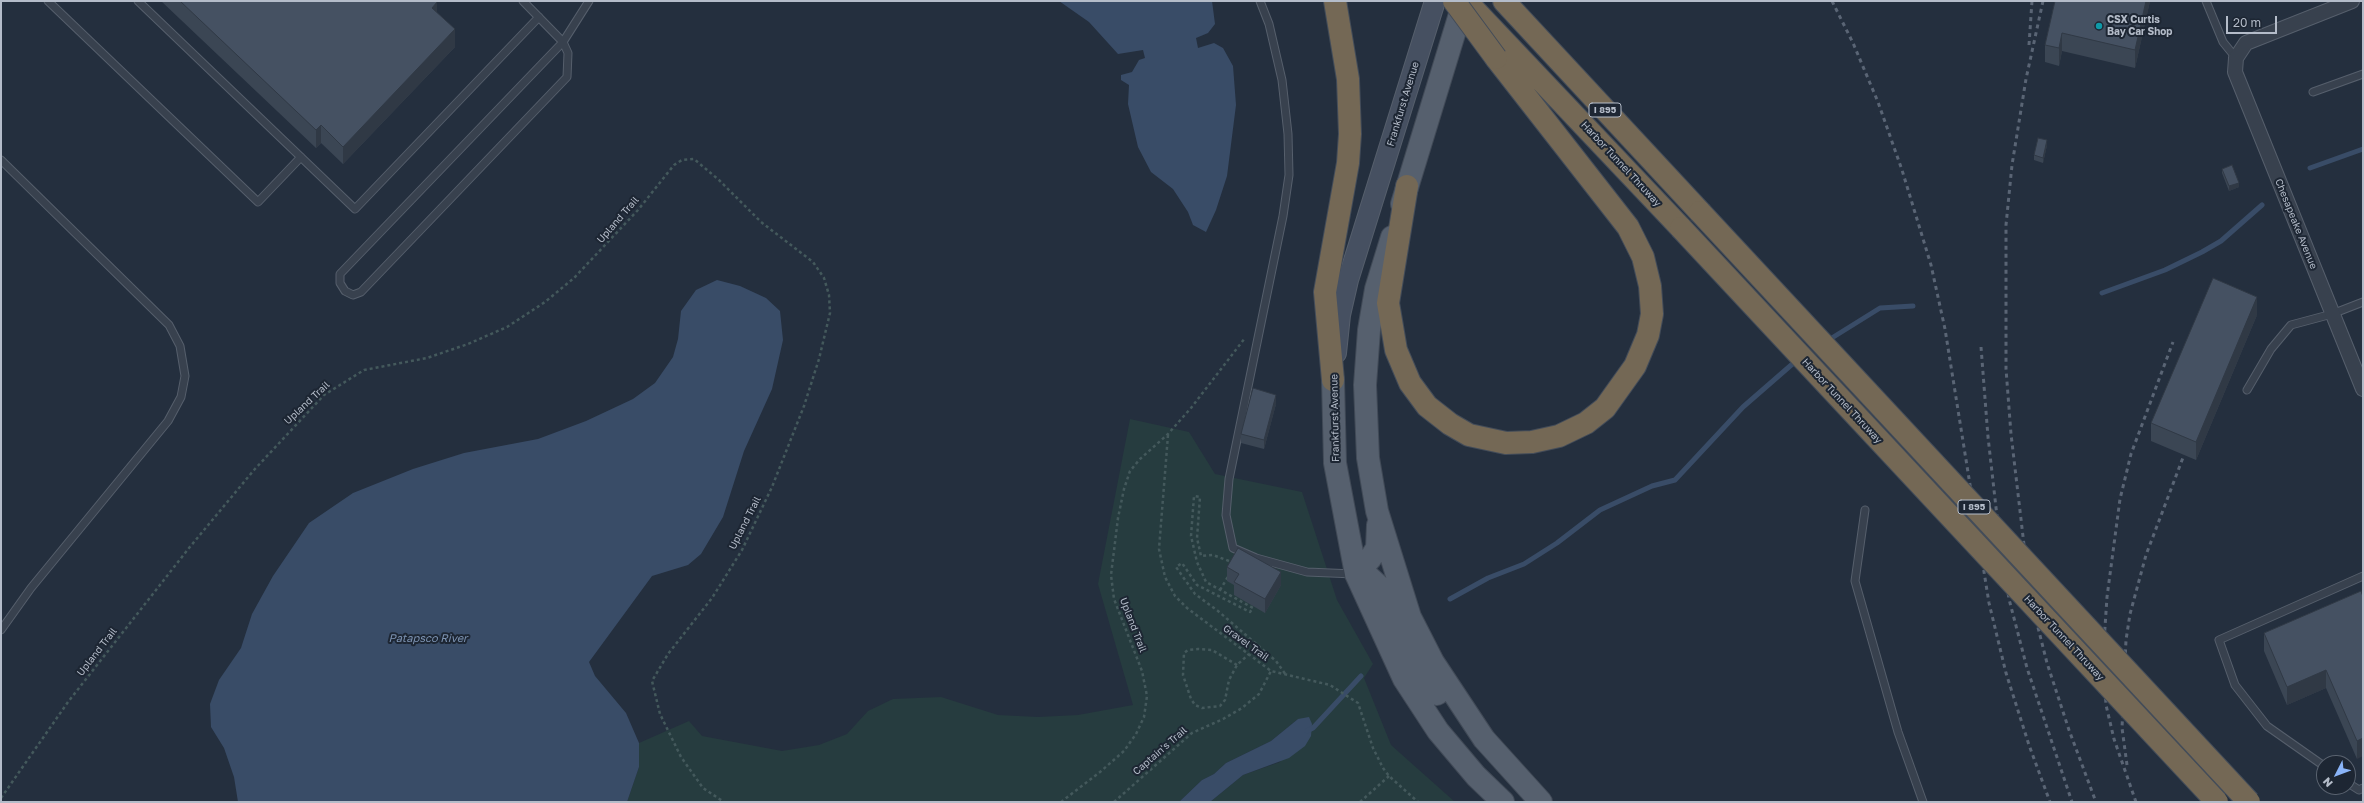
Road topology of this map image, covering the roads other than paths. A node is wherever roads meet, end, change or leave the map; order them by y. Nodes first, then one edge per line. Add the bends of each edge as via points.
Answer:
1 (48, 1) edge
2 (138, 1) edge
3 (523, 1) edge
4 (589, 1) edge
5 (1260, 1) edge
6 (1335, 1) edge
7 (1435, 1) edge
8 (1454, 1) edge
9 (1465, 1) edge
10 (2206, 1) edge
11 (2352, 1) edge
12 (1508, 5) edge
13 (539, 17) junction
14 (563, 42) junction
15 (1499, 48) junction
16 (2236, 58) junction
17 (2363, 74) edge
18 (2313, 92) dead end
19 (301, 157) junction
20 (1, 160) edge
21 (1407, 186) junction
22 (2363, 303) edge
23 (2332, 314) junction
24 (1333, 380) junction
25 (2363, 389) edge
26 (2248, 390) dead end
27 (1865, 510) dead end
28 (1377, 511) junction
29 (1356, 574) junction
30 (2363, 576) edge
31 (1, 630) edge
32 (1484, 738) junction
33 (2316, 760) edge
34 (1503, 802) edge
35 (1541, 802) edge
36 (1923, 802) edge
37 (2217, 802) edge
38 (2249, 802) edge

1 - 19 lane via 258,202
2 - 19 lane
3 - 13 lane
4 - 14 lane
5 - 29 lane via 1269,24 1282,80 1288,134 1289,175 1283,216 1229,479 1226,515 1233,548 1256,558 1307,572
6 - 24 highway via 1348,79 1350,134 1348,163 1325,292
7 - 24 main road, Frankfurst Avenue via 1348,280 1340,315
8 - 15 highway, bridge
9 - 15 highway, Harbor Tunnel Thruway / I 895
9 - 21 main road
10 - 16 lane via 2223,42
11 - 16 street via 2246,43
12 - 38 highway, I 895, bridge
13 - 14 lane
13 - 19 lane via 355,209
14 - 14 lane via 340,274 340,283 346,291 352,295 361,292 567,77 568,53
15 - 21 highway via 1628,227 1643,257 1650,286 1652,314 1648,335 1635,366 1605,408 1586,423 1560,436 1532,442 1506,443 1469,435 1427,406 1410,383 1396,350 1388,303
15 - 37 highway, Harbor Tunnel Thruway / I 895, bridge via 1681,228
16 - 23 street, Chesapeake Avenue via 2235,72 2241,91
17 - 18 lane
20 - 31 lane via 170,324 180,346 184,376 181,397 168,421 31,588
21 - 28 main road via 1376,289 1369,330 1365,385 1368,458
22 - 23 lane
23 - 25 street, Chesapeake Avenue
23 - 26 lane via 2291,325 2271,349
24 - 29 main road, Frankfurst Avenue via 1335,463
27 - 36 lane via 1856,581 1898,732
28 - 29 main road via 1377,548 1370,560
28 - 32 main road via 1410,617 1433,662
29 - 32 main road via 1375,580 1410,652 1430,685 1463,723
29 - 34 main road, Frankfurst Avenue via 1404,679 1438,731 1476,776
30 - 33 lane via 2219,640 2235,685 2266,726
32 - 35 main road

